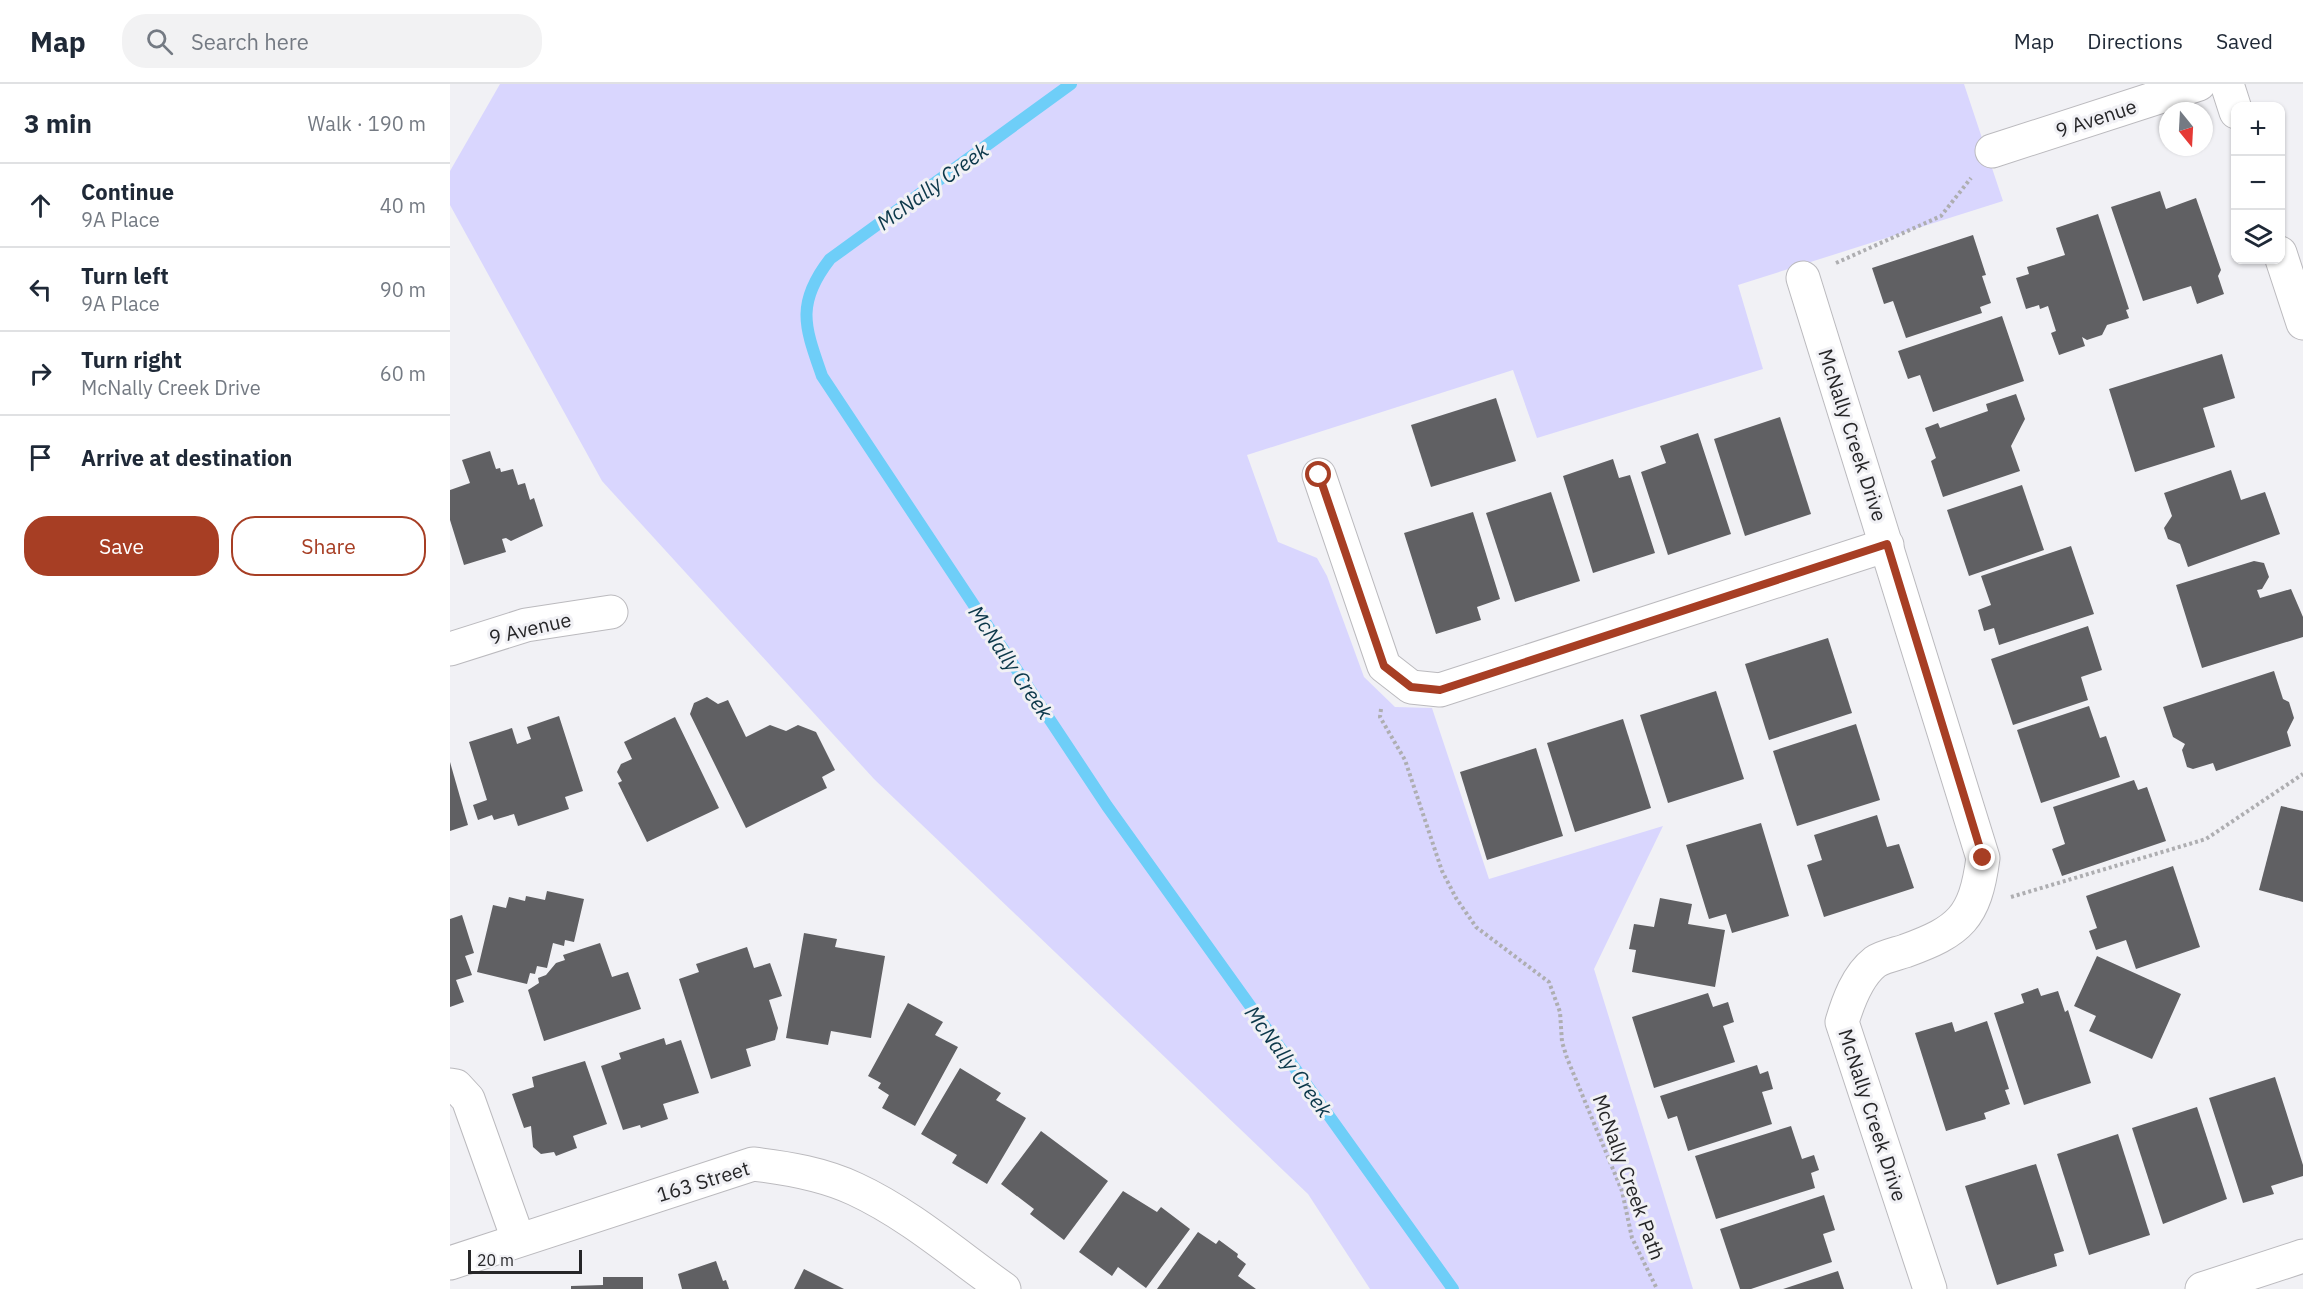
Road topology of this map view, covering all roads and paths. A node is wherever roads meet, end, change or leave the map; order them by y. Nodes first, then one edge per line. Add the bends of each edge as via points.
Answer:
1 (2199, 84) edge
2 (2227, 84) edge
3 (2232, 102) edge
4 (1992, 151) joint
5 (2284, 264) edge
6 (1803, 278) joint
7 (2303, 323) edge
8 (1319, 475) dead end
9 (1887, 544) junction
10 (611, 612) dead end
11 (450, 649) edge
12 (1382, 705) dead end
13 (2303, 774) edge
14 (1969, 910) junction
15 (450, 1084) edge
16 (518, 1239) junction
17 (2303, 1256) edge
18 (450, 1263) edge
19 (2276, 1278) edge
20 (450, 1279) edge
21 (453, 1289) edge
22 (1004, 1289) edge
23 (1657, 1289) edge
24 (1930, 1289) edge
25 (2202, 1289) edge

1 - 4 street, 9 Avenue
2 - 3 street
4 - 6 path via 1941,216
5 - 7 street
6 - 9 street, McNally Creek Drive
8 - 9 street via 1384,666 1411,687 1440,690
9 - 14 street, McNally Creek Drive via 1983,858 1980,884
10 - 11 street, 9 Avenue via 526,625
12 - 23 path, McNally Creek Path via 1380,717 1405,760 1442,872 1456,898 1476,927 1549,982 1560,1012 1567,1058 1622,1191 1632,1238
13 - 14 path via 2206,839
14 - 24 street, McNally Creek Drive via 1941,938 1875,962 1849,997 1842,1022
15 - 16 street via 468,1100
16 - 18 street, 163 Street
16 - 22 street, 163 Street via 753,1164 805,1172 855,1189 901,1215
17 - 19 street
19 - 25 street
20 - 21 street

